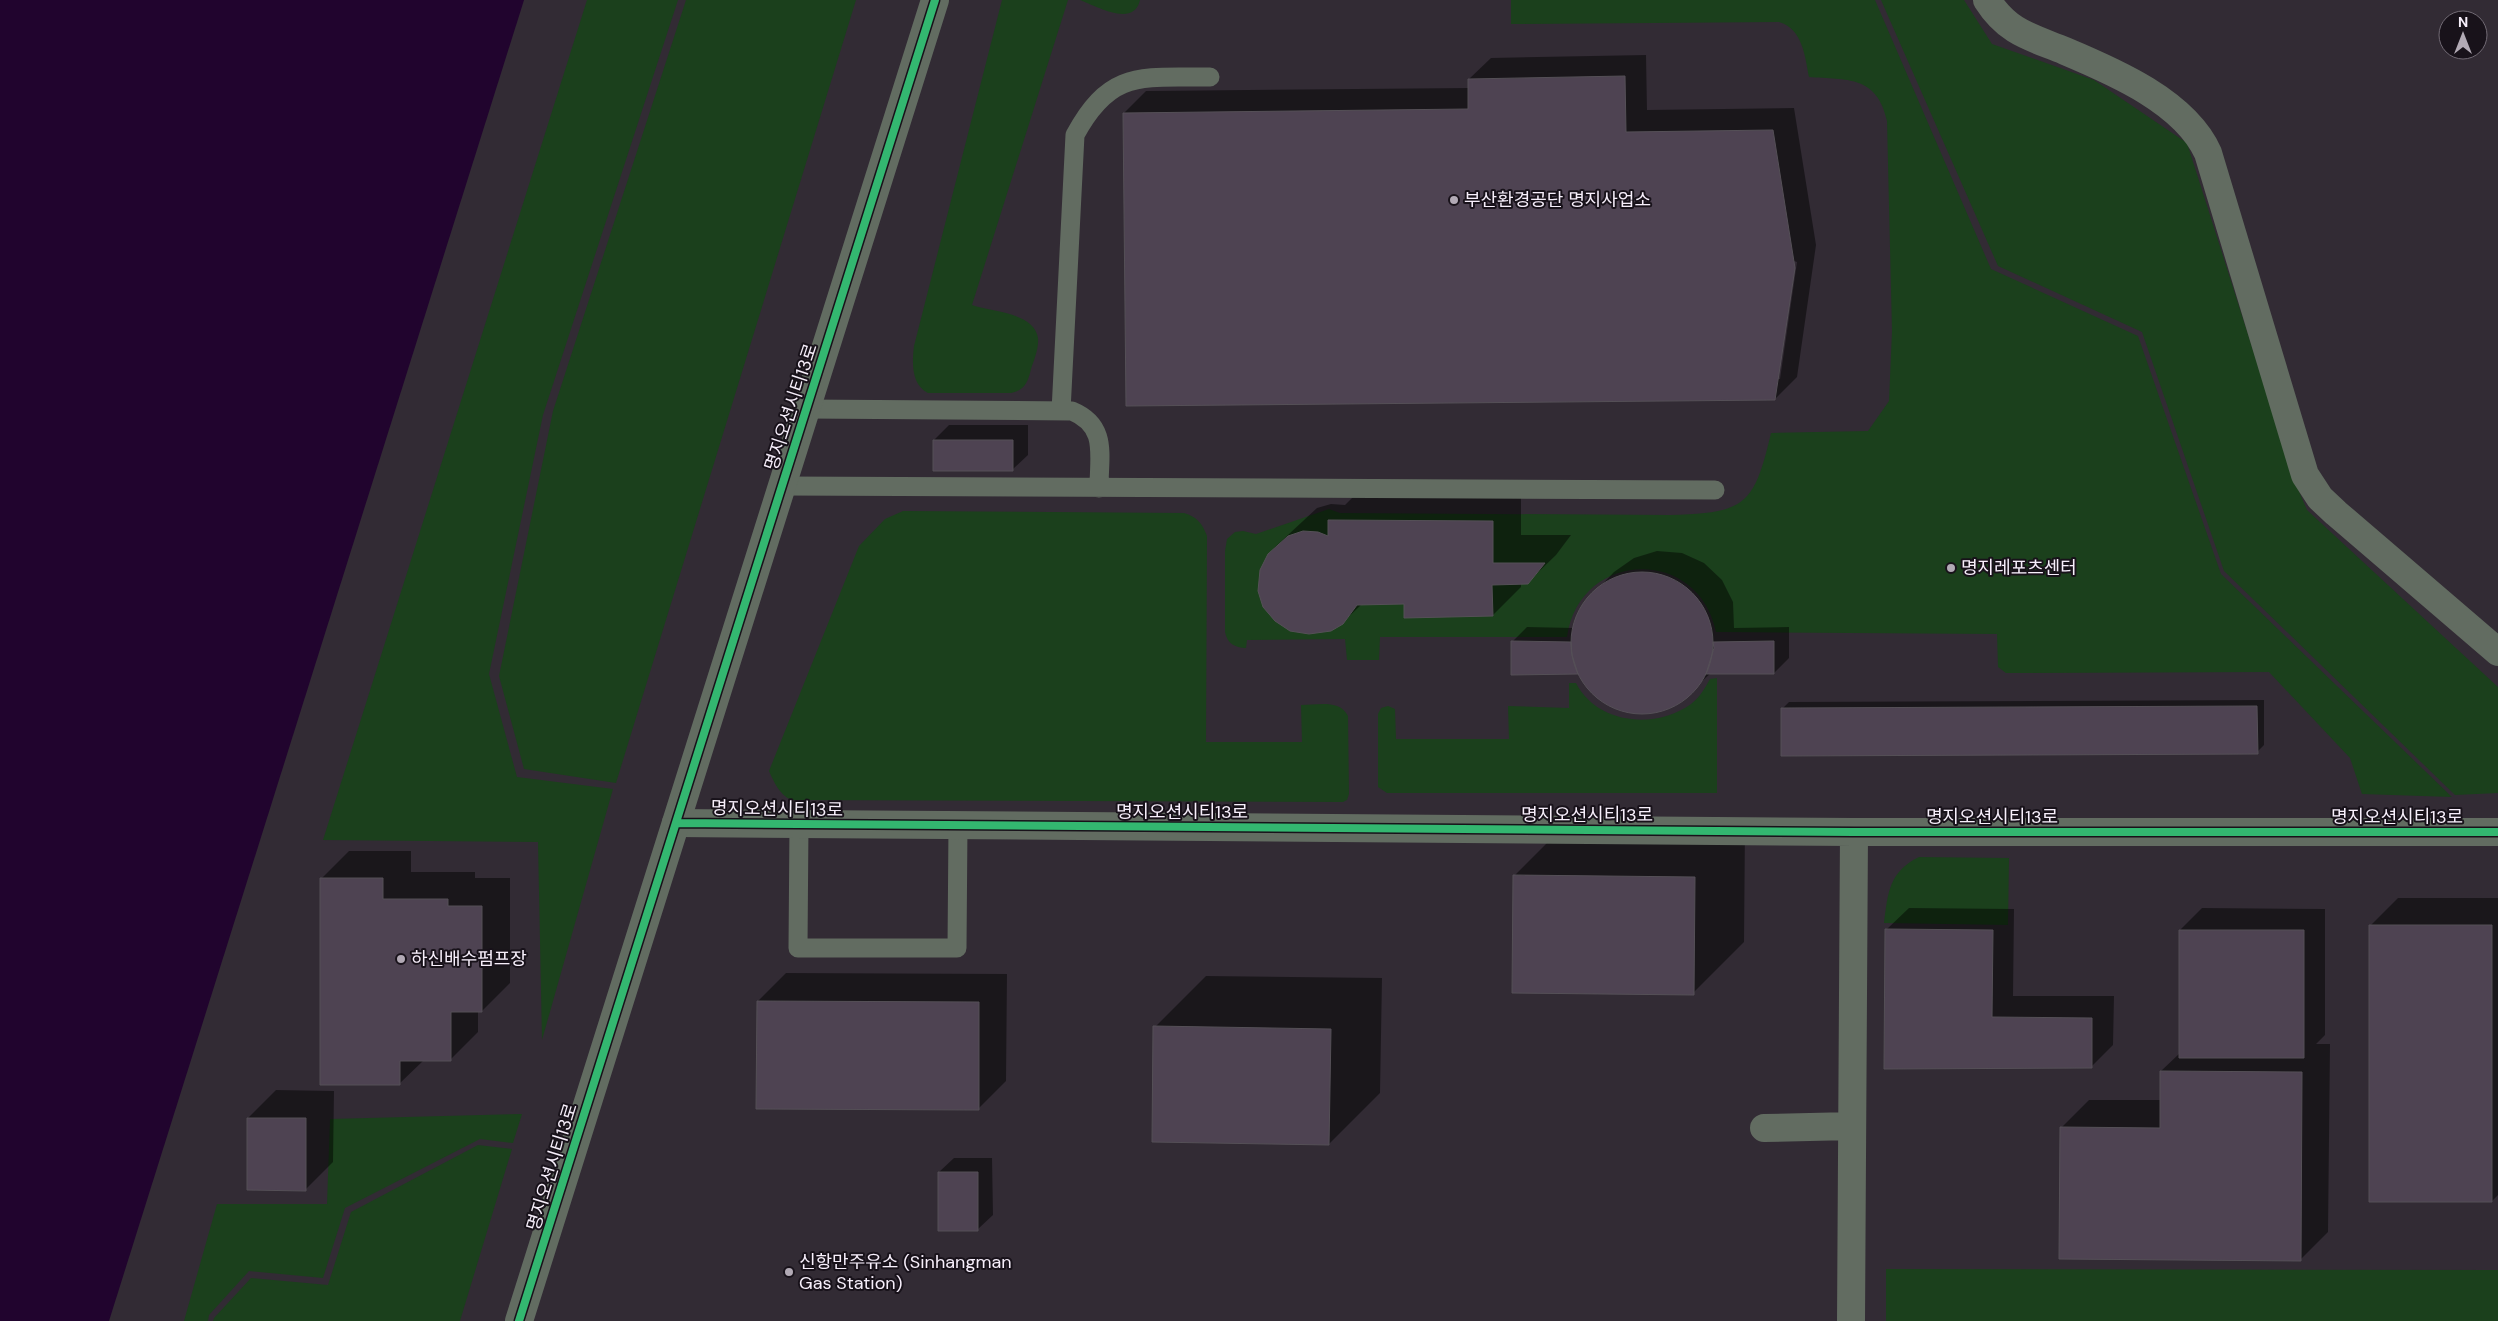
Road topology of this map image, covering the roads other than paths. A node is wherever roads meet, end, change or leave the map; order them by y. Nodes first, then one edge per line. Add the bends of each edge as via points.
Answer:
1 (935, 0) edge
2 (1987, 0) edge
3 (1210, 77) dead end
4 (806, 409) junction
5 (1061, 411) junction
6 (782, 486) junction
7 (1099, 488) junction
8 (1715, 490) dead end
9 (2498, 652) edge
10 (676, 823) junction
11 (799, 824) junction
12 (958, 825) junction
13 (1854, 832) junction
14 (2498, 832) edge
15 (1852, 1126) junction
16 (1764, 1128) dead end
17 (519, 1321) edge
18 (1850, 1321) edge

1 - 4 street, 명지오션시티13로
2 - 9 street via 2008,26 2024,36 2100,67 2165,101 2201,138 2305,476 2320,498 2336,513
3 - 5 lane via 1130,80 1098,100 1074,135
4 - 5 lane
4 - 6 street, 명지오션시티13로
5 - 7 lane via 1082,415 1097,430
6 - 7 lane
6 - 10 street, 명지오션시티13로
7 - 8 lane
10 - 11 street, 명지오션시티13로
10 - 17 street, 명지오션시티13로
11 - 12 street, 명지오션시티13로
11 - 12 lane via 798,948 957,948
12 - 13 street, 명지오션시티13로
13 - 14 street, 명지오션시티13로
13 - 15 street
15 - 16 street
15 - 18 street

